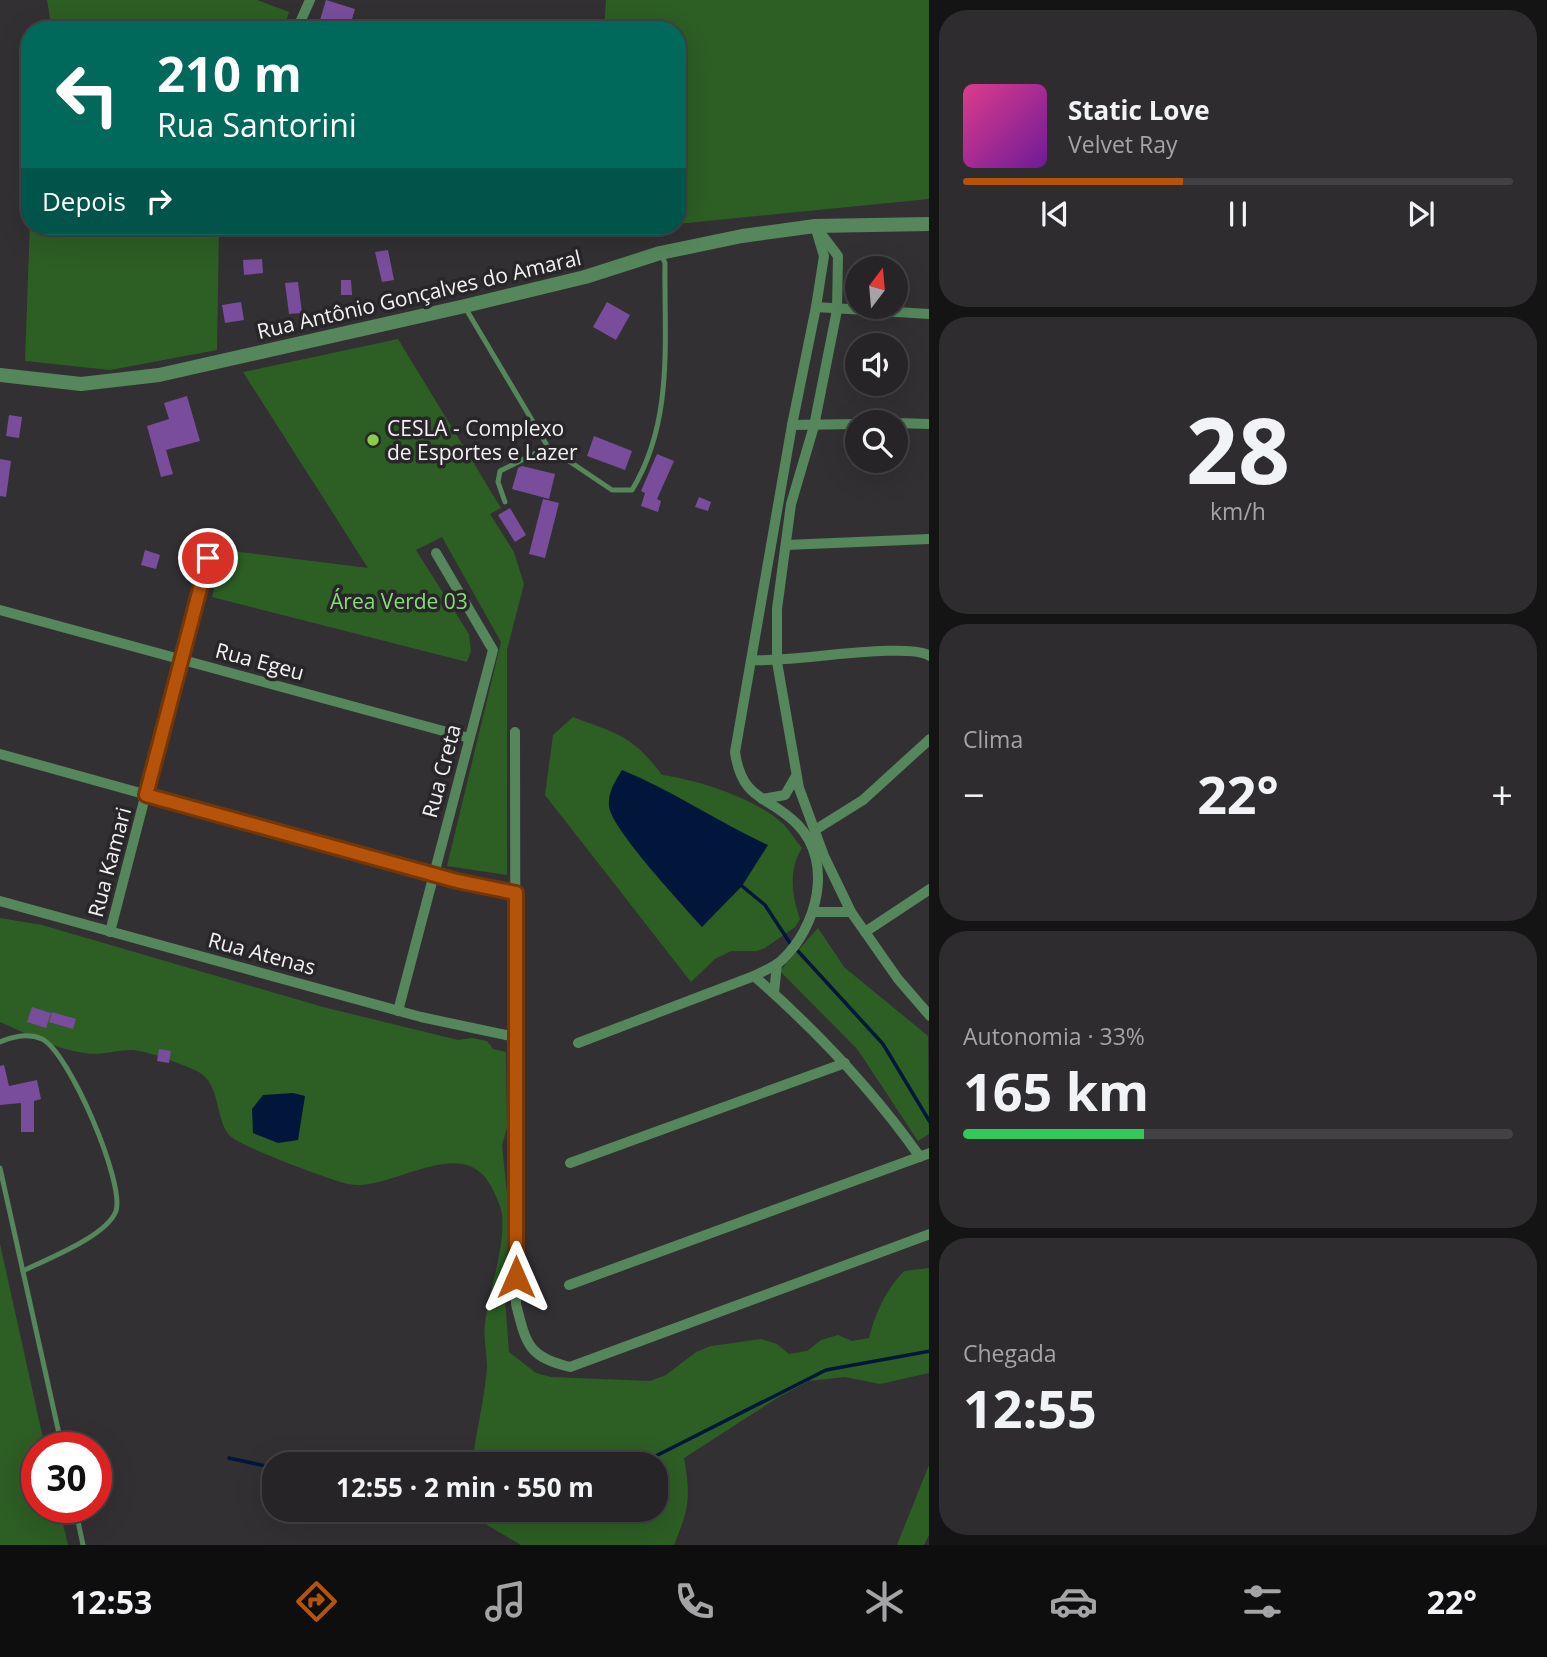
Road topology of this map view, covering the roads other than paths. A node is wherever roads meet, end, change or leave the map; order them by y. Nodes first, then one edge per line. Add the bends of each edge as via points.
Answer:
1 (310, 0) edge
2 (301, 21) edge
3 (929, 224) edge
4 (815, 226) junction
5 (660, 253) junction
6 (465, 306) junction
7 (817, 307) junction
8 (838, 310) junction
9 (929, 314) edge
10 (0, 374) edge
11 (908, 423) edge
12 (929, 424) edge
13 (792, 425) junction
14 (845, 425) edge
15 (814, 426) junction
16 (548, 447) junction
17 (505, 502) dead end
18 (929, 539) edge
19 (786, 545) junction
20 (436, 553) dead end
21 (208, 558) dead end
22 (0, 610) edge
23 (929, 656) edge
24 (181, 659) junction
25 (753, 660) junction
26 (777, 662) junction
27 (515, 732) dead end
28 (469, 738) junction
29 (929, 739) edge
30 (0, 754) edge
31 (796, 776) junction
32 (146, 795) junction
33 (760, 799) junction
34 (815, 830) junction
35 (433, 874) junction
36 (929, 889) edge
37 (516, 893) junction
38 (0, 901) edge
39 (814, 912) junction
40 (851, 912) junction
41 (110, 932) junction
42 (865, 932) junction
43 (777, 964) junction
44 (754, 976) junction
45 (774, 993) junction
46 (398, 1011) junction
47 (929, 1016) edge
48 (515, 1037) junction
49 (0, 1042) edge
50 (578, 1043) dead end
51 (845, 1063) junction
52 (925, 1155) edge
53 (570, 1163) dead end
54 (0, 1168) edge
55 (929, 1234) edge
56 (23, 1270) junction
57 (569, 1285) dead end
58 (59, 1432) edge
59 (78, 1523) edge
60 (83, 1545) edge

1 - 2 street
3 - 4 street, Rua Antônio Gonçalves do Amaral
4 - 5 street, Rua Antônio Gonçalves do Amaral
4 - 7 street via 824,256
4 - 8 street via 838,256
5 - 6 street, Rua Antônio Gonçalves do Amaral
5 - 16 lane via 665,263 663,400 643,472 632,490 612,490
6 - 10 street, Rua Antônio Gonçalves do Amaral via 159,375 81,384
6 - 16 lane
7 - 8 street
7 - 13 street
8 - 9 street
8 - 15 street
11 - 12 street
13 - 15 street
13 - 25 street
14 - 15 street
15 - 19 street via 791,504
16 - 17 lane via 500,471 498,482
18 - 19 street
19 - 26 street via 777,609
20 - 28 street, Rua Creta via 493,650
21 - 24 street, Rua Kamari
22 - 24 street, Rua Egeu
23 - 26 street via 906,650
24 - 28 street, Rua Egeu
24 - 32 street, Rua Kamari
25 - 26 street
25 - 33 street via 735,752 738,774
26 - 31 street
27 - 37 street
28 - 35 street, Rua Creta
29 - 34 street via 863,800
30 - 32 street
31 - 33 street via 785,795
31 - 34 street
32 - 35 street
32 - 41 street, Rua Kamari
33 - 39 street via 800,827 812,847 819,872
34 - 40 street
35 - 37 street
35 - 46 street, Rua Creta
36 - 42 street
37 - 48 street
38 - 41 street, Rua Atenas
39 - 40 street
39 - 43 street via 794,947
40 - 42 street
41 - 46 street, Rua Atenas
42 - 47 street
43 - 44 street
43 - 45 street
44 - 45 street
44 - 50 street
45 - 51 street
46 - 48 street, Rua Atenas
48 - 55 street via 516,1304 526,1343 545,1361 570,1367
49 - 56 lane via 25,1036 42,1039 54,1050 81,1089 116,1184 116,1210 103,1229
51 - 52 street
51 - 53 street
52 - 57 street
54 - 56 lane
56 - 58 lane
59 - 60 lane

